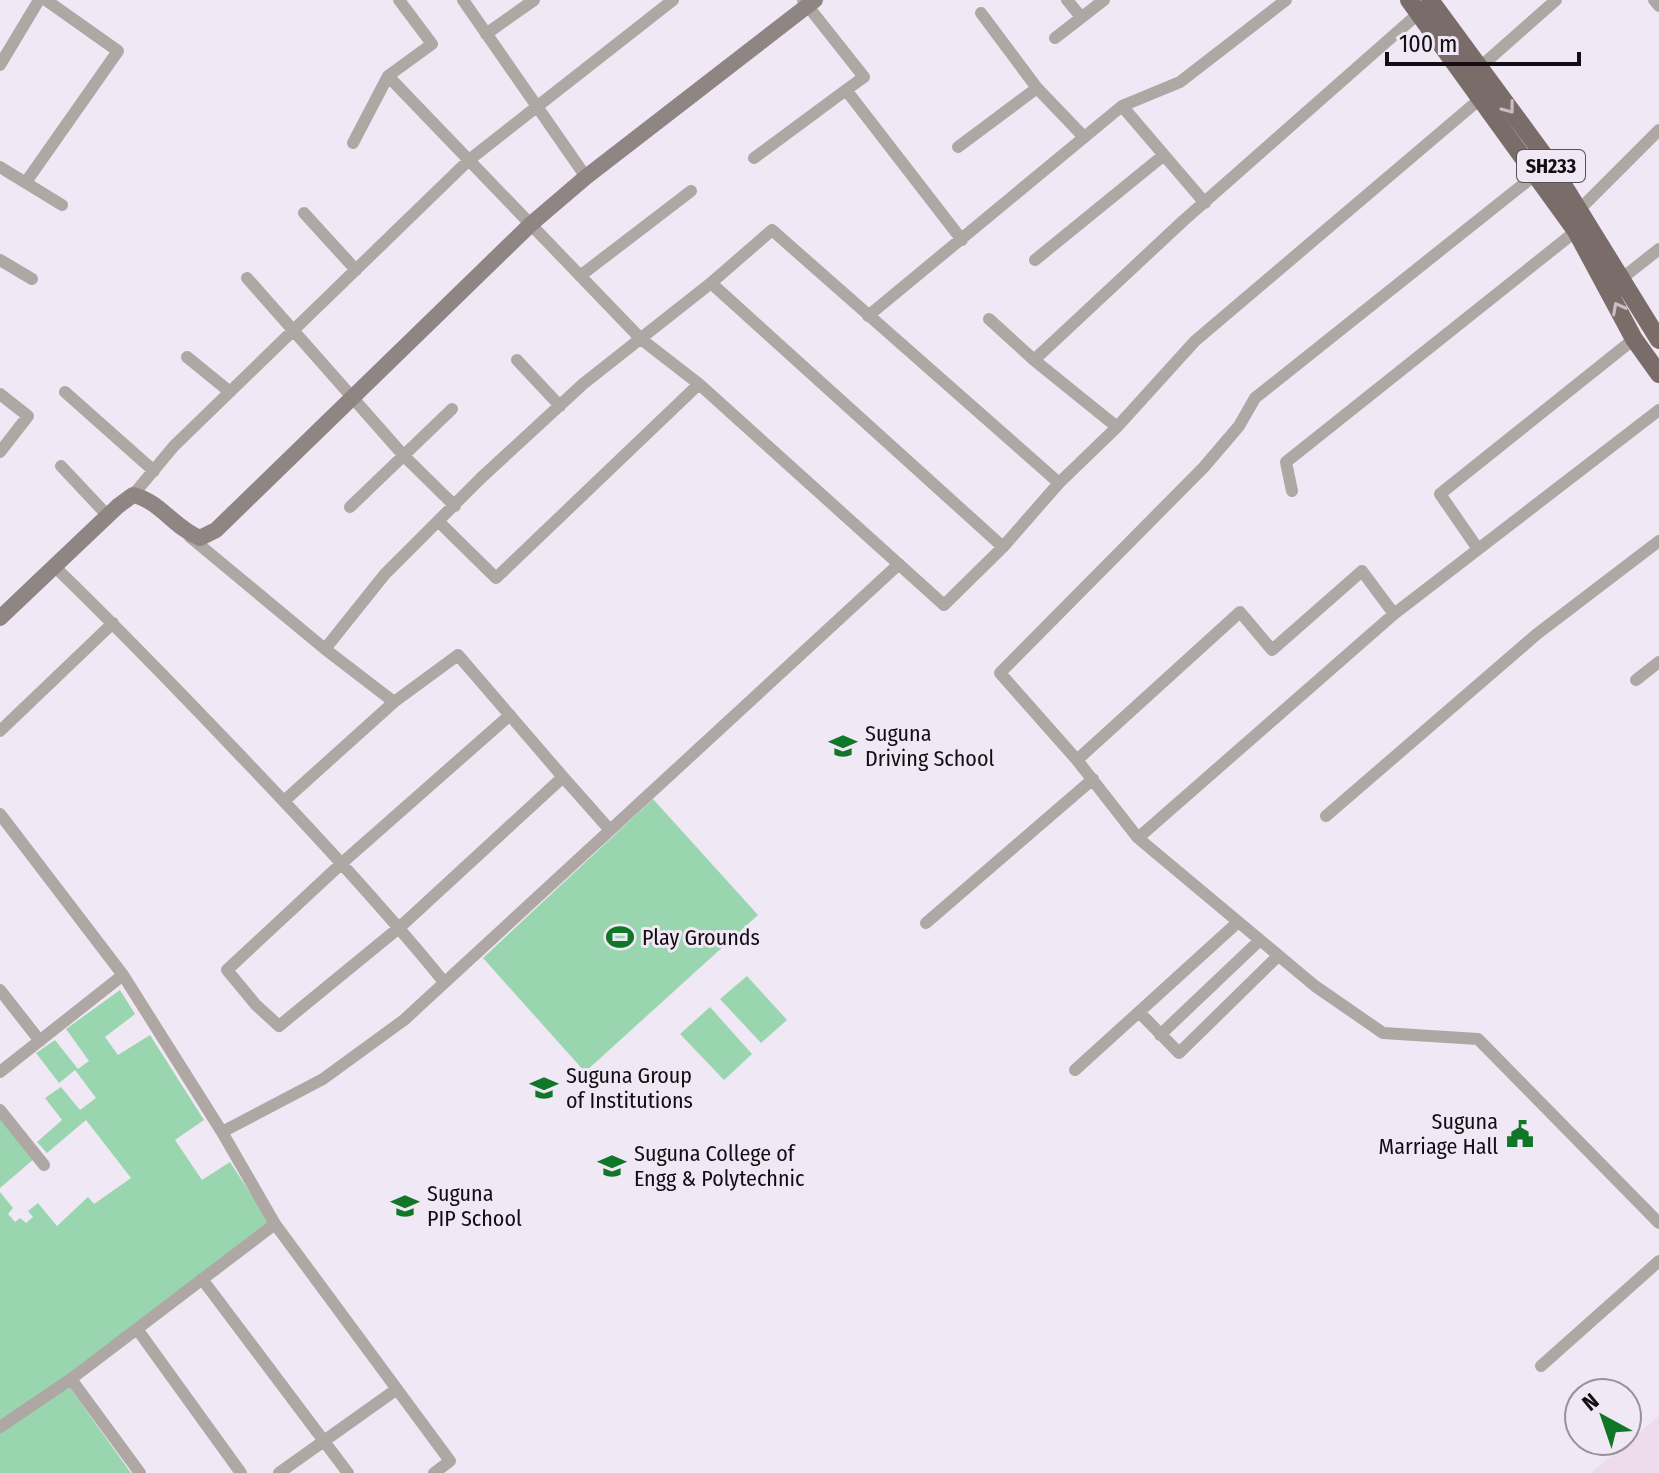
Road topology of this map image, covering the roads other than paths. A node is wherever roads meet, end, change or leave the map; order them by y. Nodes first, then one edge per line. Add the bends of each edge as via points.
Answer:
1 (39, 0) edge
2 (46, 0) edge
3 (399, 0) edge
4 (463, 0) edge
5 (534, 0) edge
6 (673, 0) edge
7 (1067, 0) edge
8 (1104, 0) edge
9 (1286, 0) edge
10 (1556, 0) edge
11 (1654, 0) edge
12 (808, 2) edge
13 (1419, 4) edge
14 (1659, 6) edge
15 (981, 13) dead end
16 (1081, 17) junction
17 (486, 34) junction
18 (1055, 38) dead end
19 (0, 65) edge
20 (1479, 68) junction
21 (388, 76) junction
22 (1037, 88) junction
23 (846, 90) junction
24 (1480, 99) junction
25 (1122, 106) junction
26 (538, 108) junction
27 (1659, 130) edge
28 (1083, 136) junction
29 (353, 143) dead end
30 (958, 147) dead end
31 (1164, 155) junction
32 (754, 158) dead end
33 (469, 160) junction
34 (2, 173) edge
35 (1535, 175) junction
36 (586, 177) junction
37 (26, 182) junction
38 (691, 191) dead end
39 (1205, 203) junction
40 (62, 205) dead end
41 (1578, 211) junction
42 (304, 213) dead end
43 (531, 224) junction
44 (1576, 231) junction
45 (962, 240) junction
46 (1659, 249) edge
47 (0, 260) edge
48 (1035, 260) dead end
49 (356, 270) junction
50 (580, 276) junction
51 (247, 278) dead end
52 (32, 279) dead end
53 (1621, 279) junction
54 (711, 283) junction
55 (868, 316) junction
56 (989, 319) dead end
57 (292, 331) junction
58 (641, 339) junction
59 (1634, 339) junction
60 (1659, 340) edge
61 (187, 357) dead end
62 (517, 360) dead end
63 (1034, 360) junction
64 (1659, 374) edge
65 (699, 384) junction
66 (65, 392) dead end
67 (230, 392) junction
68 (0, 394) edge
69 (351, 397) junction
70 (560, 406) junction
71 (452, 409) dead end
72 (1659, 410) edge
73 (1117, 427) junction
74 (0, 452) edge
75 (404, 456) junction
76 (61, 466) dead end
77 (154, 471) junction
78 (1059, 483) junction
79 (1292, 491) dead end
80 (133, 495) junction
81 (455, 506) junction
82 (350, 507) dead end
83 (108, 516) junction
84 (439, 522) junction
85 (185, 532) junction
86 (1659, 541) edge
87 (1003, 547) junction
88 (1478, 549) junction
89 (899, 564) junction
90 (54, 566) junction
91 (1394, 614) junction
92 (0, 618) edge
93 (113, 623) junction
94 (325, 649) junction
95 (1659, 662) edge
96 (1636, 680) dead end
97 (394, 702) junction
98 (510, 715) junction
99 (0, 731) edge
100 (1077, 760) junction
101 (563, 777) junction
102 (1093, 779) junction
103 (284, 801) junction
104 (0, 814) edge
105 (1326, 816) dead end
106 (610, 830) junction
107 (1138, 838) junction
108 (342, 863) junction
109 (926, 923) dead end
110 (1237, 923) junction
111 (400, 927) junction
112 (1259, 941) junction
113 (1278, 956) junction
114 (123, 975) junction
115 (444, 982) junction
116 (0, 990) edge
117 (1139, 1012) junction
118 (279, 1026) junction
119 (267, 1033) dead end
120 (1160, 1035) junction
121 (40, 1041) junction
122 (1075, 1070) dead end
123 (0, 1072) edge
124 (0, 1110) edge
125 (222, 1132) junction
126 (44, 1165) dead end
127 (1659, 1223) edge
128 (275, 1224) junction
129 (1659, 1261) edge
130 (202, 1279) junction
131 (137, 1329) junction
132 (1541, 1366) dead end
133 (71, 1379) junction
134 (397, 1389) junction
135 (0, 1427) edge
136 (323, 1441) junction
137 (450, 1461) junction
138 (140, 1473) edge
139 (241, 1473) edge
140 (279, 1473) edge
141 (348, 1473) edge
142 (434, 1473) edge
143 (458, 1473) edge

1 - 19 street
2 - 37 street via 118,51
3 - 21 street via 432,44
4 - 17 street
5 - 17 street
6 - 26 street
7 - 16 street
8 - 16 street
9 - 25 street via 1180,82
10 - 20 street
11 - 14 street
12 - 23 street via 864,77
12 - 36 street
13 - 20 main road, SH233
13 - 24 main road
13 - 39 street
15 - 22 street
16 - 18 street
17 - 26 street
20 -> 41 main road, SH233 via 1549,162
21 - 29 street
21 - 33 street
22 - 28 street
22 - 30 street
23 - 32 street
23 - 45 street
24 - 35 main road
24 - 73 street via 1195,341
25 - 28 street
25 - 31 street
26 - 33 street
26 - 36 street
27 - 41 street
28 - 45 street
31 - 39 street
31 - 48 street
33 - 43 street
33 - 49 street
34 - 37 street
35 - 44 main road
35 - 100 street via 1255,398 1204,467 1000,673
36 - 43 street
37 - 40 street
38 - 50 street
39 - 63 street
41 - 53 main road, SH233
42 - 49 street
43 - 50 street
43 - 69 street
59 -> 44 main road
44 - 79 street via 1286,462
45 - 55 street
46 - 53 street
47 - 52 street
49 - 57 street
50 - 58 street
51 - 57 street
53 - 60 main road, SH233
54 - 55 street via 772,230
54 - 58 street
54 - 87 street
55 - 78 street
56 - 63 street
57 - 67 street
57 - 69 street
58 - 65 street
58 - 70 street
59 - 64 main road
59 - 88 street via 1440,494
61 - 67 street
62 - 70 street
63 - 73 street
65 - 84 street via 496,578
65 - 89 street
66 - 77 street
67 - 77 street
68 - 74 street via 28,416
69 - 75 street
69 - 85 street via 216,530 200,538
70 - 81 street
71 - 75 street
72 - 88 street
73 - 78 street
75 - 81 street
75 - 82 street
76 - 83 street
77 - 80 street
78 - 87 street
80 - 83 street
80 - 85 street via 147,498
81 - 84 street
83 - 90 street
84 - 94 street via 385,574
85 - 94 street
86 - 105 street via 1537,634
87 - 89 street via 944,605
88 - 91 street
89 - 106 street
90 - 92 street
90 - 93 street
91 - 100 street via 1362,571 1272,650 1240,612
91 - 107 street
93 - 99 street
93 - 103 street
94 - 97 street
95 - 96 street
97 - 98 street via 458,655
97 - 103 street
98 - 101 street
98 - 108 street
100 - 102 street
101 - 106 street
101 - 111 street
102 - 107 street
102 - 109 street
103 - 108 street
104 - 114 street
106 - 115 street
107 - 110 street
108 - 111 street
108 - 118 street via 227,970
110 - 112 street
110 - 117 street
111 - 115 street
111 - 118 street
112 - 113 street
112 - 120 street
113 - 120 street via 1179,1053
113 - 127 street via 1383,1033 1478,1039
114 - 121 street
114 - 125 street
115 - 125 street via 404,1020 323,1079
116 - 121 street
117 - 120 street
117 - 122 street
118 - 119 street
121 - 123 street
124 - 126 street
125 - 128 street
128 - 130 street
128 - 134 street
129 - 132 street
130 - 131 street
130 - 136 street
131 - 133 street
131 - 139 street
133 - 135 street
133 - 138 street
134 - 136 street
134 - 137 street
136 - 140 street
136 - 141 street
137 - 142 street
137 - 143 street

